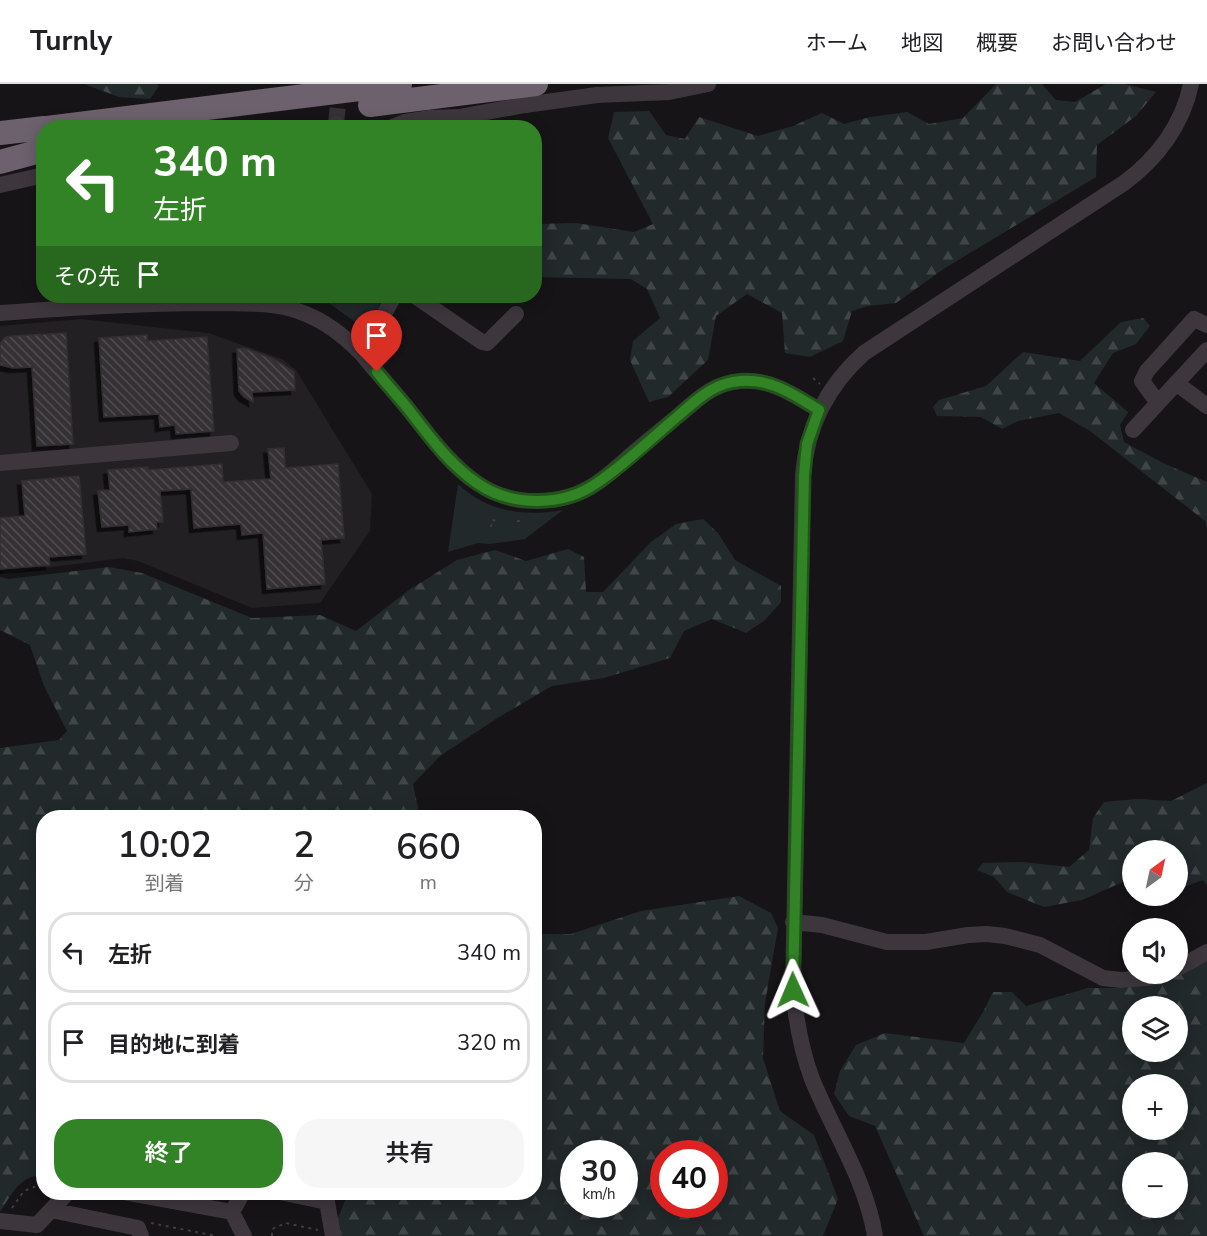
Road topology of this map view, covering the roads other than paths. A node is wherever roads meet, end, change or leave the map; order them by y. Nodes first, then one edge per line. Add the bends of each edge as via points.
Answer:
1 (400, 84) edge
2 (536, 84) edge
3 (708, 84) edge
4 (1191, 84) edge
5 (669, 88) edge
6 (110, 120) edge
7 (252, 120) edge
8 (418, 120) edge
9 (36, 129) edge
10 (0, 133) edge
11 (36, 149) edge
12 (36, 151) edge
13 (0, 152) edge
14 (0, 162) edge
15 (36, 177) edge
16 (0, 185) edge
17 (390, 303) edge
18 (425, 303) edge
19 (0, 313) edge
20 (516, 314) dead end
21 (1207, 326) edge
22 (1207, 350) edge
23 (362, 354) junction
24 (1176, 383) junction
25 (1158, 403) junction
26 (1207, 406) edge
27 (819, 410) junction
28 (1133, 430) dead end
29 (231, 443) dead end
30 (0, 464) edge
31 (794, 922) junction
32 (1207, 952) edge
33 (1188, 962) edge
34 (1122, 980) edge
35 (60, 1200) edge
36 (167, 1200) edge
37 (239, 1200) edge
38 (318, 1200) edge
39 (51, 1210) junction
40 (232, 1212) junction
41 (2, 1221) edge
42 (39, 1231) edge
43 (139, 1232) edge
44 (333, 1235) edge
45 (244, 1236) edge
46 (875, 1236) edge

1 - 6 highway
2 - 7 highway
3 - 5 street
4 - 27 street via 1165,144 1141,170 864,353 842,375
5 - 8 street
9 - 10 highway
11 - 13 highway
12 - 14 highway
15 - 16 street
17 - 23 street
18 - 20 street via 487,343
19 - 23 street via 166,303 272,304 318,318
21 - 25 street via 1194,319 1147,371 1142,381
22 - 24 street
23 - 27 street via 462,471 496,493 535,501 567,496 597,484 716,386 761,381
24 - 25 street
24 - 26 street
25 - 28 street
27 - 31 street via 807,444 804,475
29 - 30 street
31 - 34 street via 887,942 926,942 987,933 1005,936 1040,945 1103,978
31 - 46 street via 793,990 804,1056 861,1187
32 - 33 street
35 - 39 street
36 - 40 street
37 - 40 street
38 - 44 street via 327,1202
39 - 42 street
39 - 43 street
40 - 45 street
41 - 42 street

